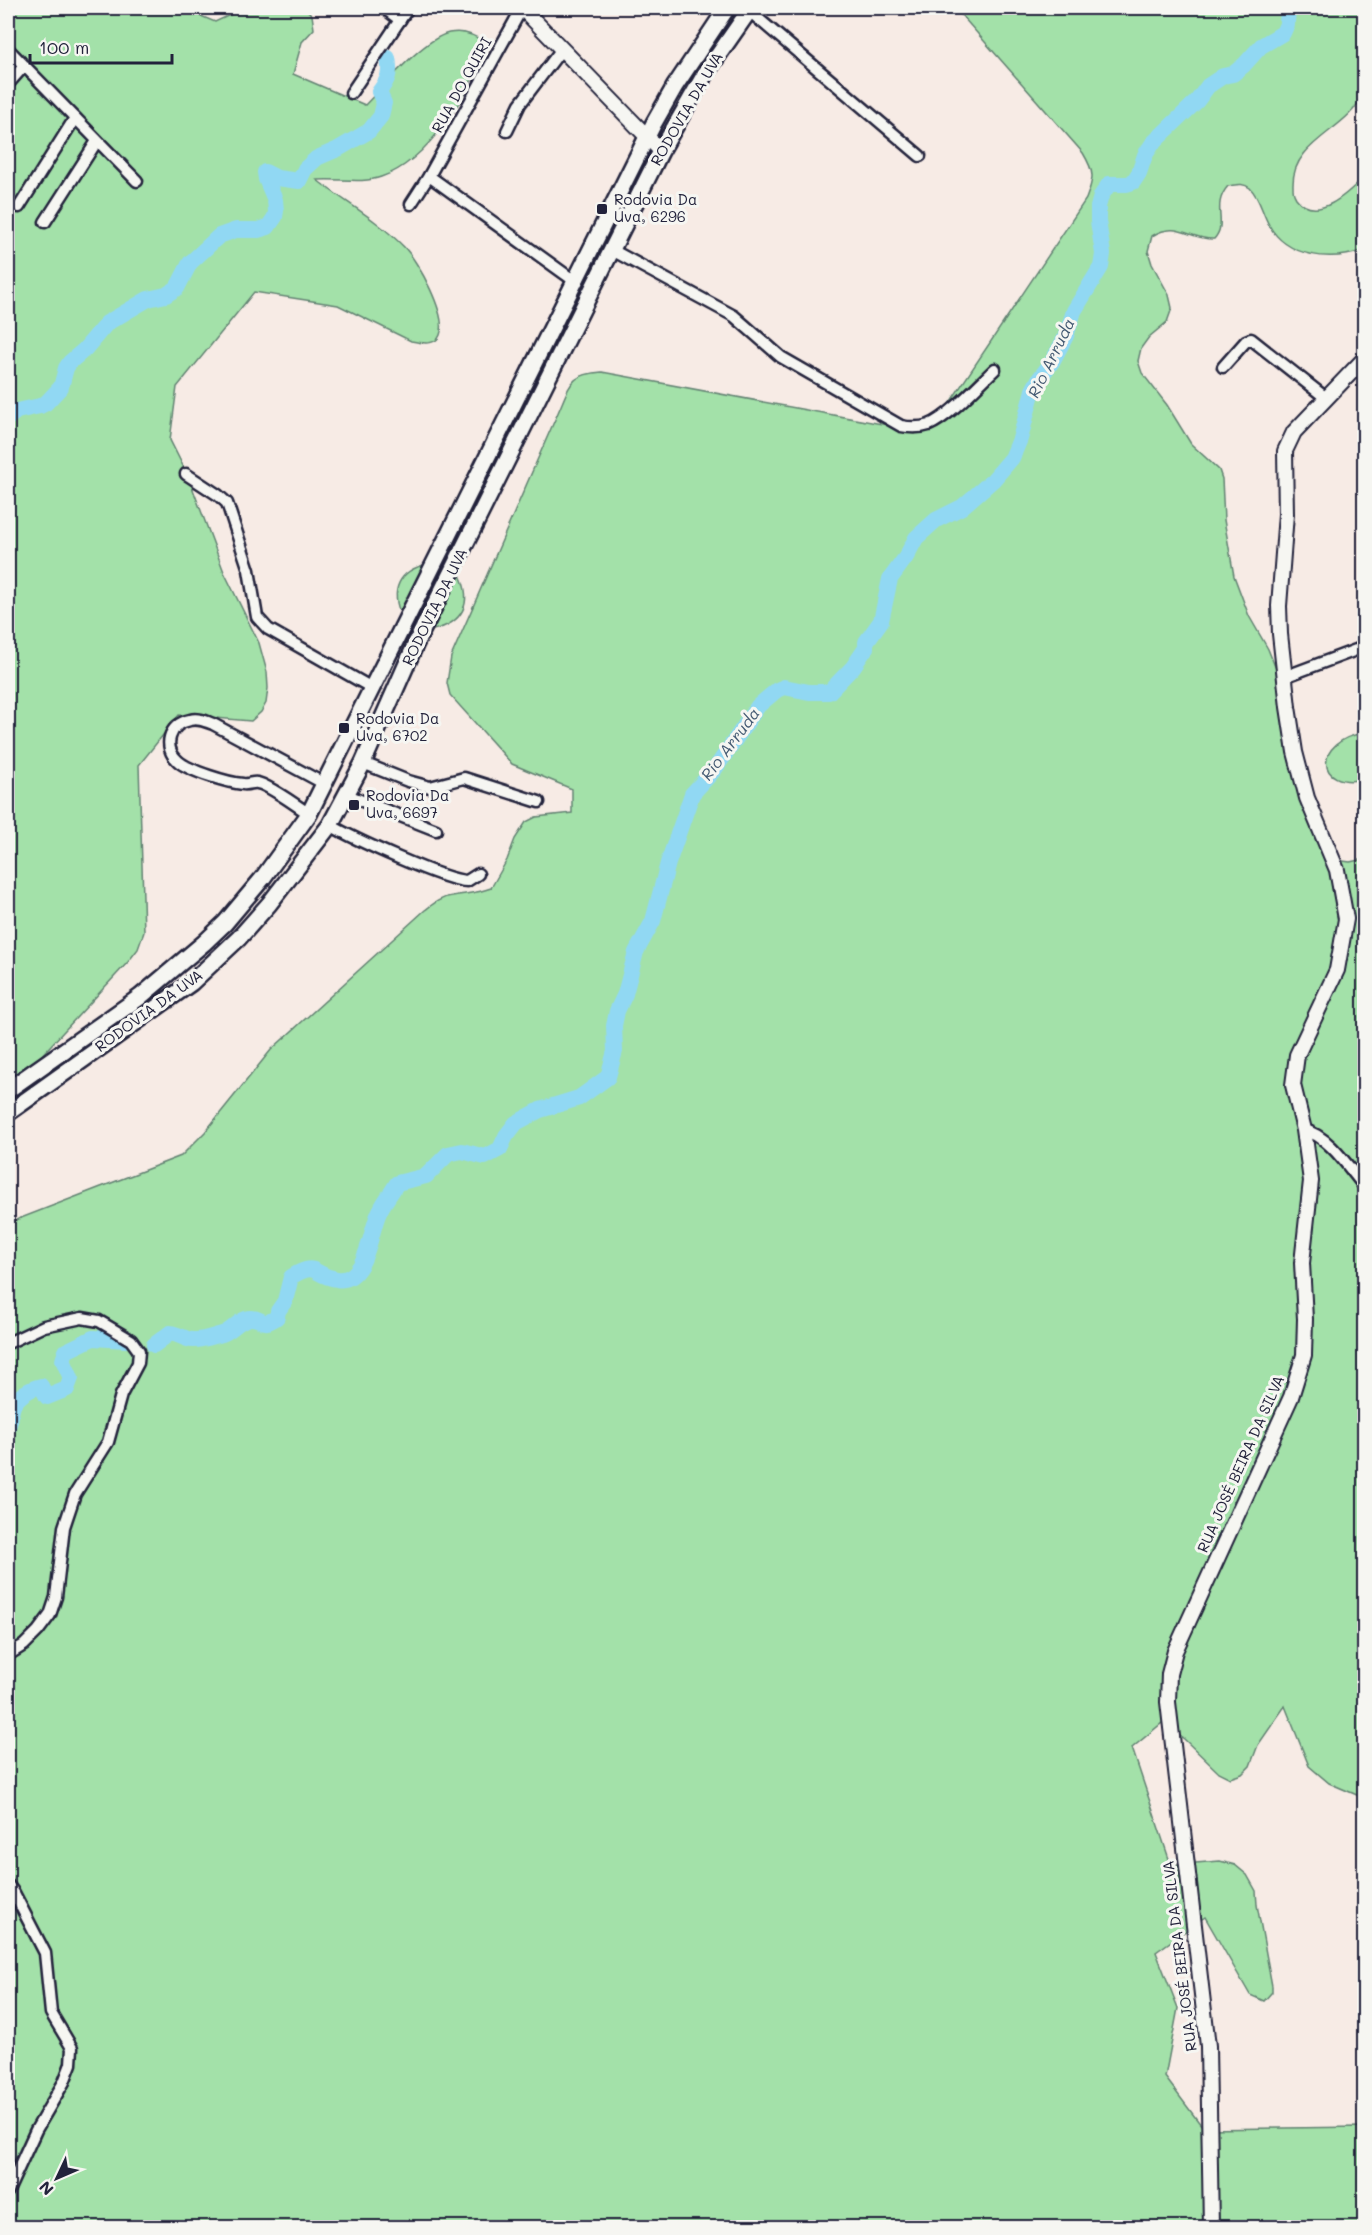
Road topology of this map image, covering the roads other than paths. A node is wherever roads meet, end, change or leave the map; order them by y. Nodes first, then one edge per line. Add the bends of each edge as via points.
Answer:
1 (384, 8) edge
2 (408, 8) edge
3 (522, 8) edge
4 (727, 8) edge
5 (749, 9) edge
6 (400, 20) junction
7 (8, 49) edge
8 (561, 50) junction
9 (24, 66) junction
10 (8, 84) edge
11 (351, 93) dead end
12 (75, 118) junction
13 (507, 131) dead end
14 (648, 138) junction
15 (97, 141) junction
16 (661, 151) junction
17 (920, 156) dead end
18 (429, 176) junction
19 (137, 181) dead end
20 (411, 204) dead end
21 (19, 207) dead end
22 (45, 222) dead end
23 (612, 250) junction
24 (576, 282) junction
25 (1365, 359) edge
26 (1222, 367) dead end
27 (995, 369) dead end
28 (1326, 398) junction
29 (186, 474) dead end
30 (1365, 647) edge
31 (1284, 677) junction
32 (372, 688) junction
33 (363, 763) junction
34 (323, 783) junction
35 (347, 795) junction
36 (538, 802) dead end
37 (309, 814) junction
38 (330, 825) junction
39 (436, 830) dead end
40 (478, 874) dead end
41 (8, 1090) edge
42 (8, 1113) edge
43 (1304, 1130) junction
44 (1365, 1186) edge
45 (8, 1343) edge
46 (8, 1655) edge
47 (8, 1886) edge
48 (8, 2191) edge
49 (1211, 2228) edge

1 - 6 street
2 - 6 street
3 - 8 street
3 - 18 street, RUA DO QUIRI
4 - 14 main road, RODOVIA DA UVA via 675,86
5 - 16 main road, RODOVIA DA UVA via 705,74
5 - 17 street
6 - 11 street
7 - 9 street
8 - 13 street via 520,104
8 - 14 street
9 - 10 street
9 - 12 street
12 - 15 street
12 - 21 street
14 - 16 street
14 - 24 main road, RODOVIA DA UVA
15 - 19 street
15 - 22 street
16 - 23 main road, RODOVIA DA UVA
18 - 20 street, RUA DO QUIRI
18 - 24 street
23 - 27 street via 734,316 781,357 901,426 913,429 930,425
23 - 33 main road, RODOVIA DA UVA via 416,643
24 - 32 main road, RODOVIA DA UVA
25 - 28 street, RUA JOSÉ BEIRA DA SILVA
26 - 28 street via 1251,339
28 - 31 street, RUA JOSÉ BEIRA DA SILVA via 1294,432 1285,451 1286,514 1279,606
29 - 32 street via 227,503 249,570 257,617 268,629
30 - 31 street
31 - 43 street, RUA JOSÉ BEIRA DA SILVA via 1295,752 1307,798 1337,870 1346,919 1337,970 1297,1055 1293,1085
32 - 34 main road, RODOVIA DA UVA
33 - 35 main road, RODOVIA DA UVA
33 - 36 street via 430,787 464,778
34 - 37 main road, RODOVIA DA UVA
34 - 37 street via 200,719 185,722 170,734 170,751 189,768 244,784 270,787
35 - 38 main road, RODOVIA DA UVA
35 - 39 street
37 - 41 main road, RODOVIA DA UVA via 262,879 204,943 140,997
38 - 40 street via 451,878 467,881
38 - 42 main road, RODOVIA DA UVA via 269,904 191,983
43 - 44 street via 1315,1132 1326,1141
43 - 49 street, RUA JOSÉ BEIRA DA SILVA via 1311,1181 1302,1263 1305,1355 1291,1397 1175,1651 1169,1674 1168,1702 1208,2046
45 - 46 street via 44,1326 82,1318 99,1321 131,1340 139,1351 108,1442 75,1494 64,1527 56,1597 50,1615 24,1645
47 - 48 street via 45,1953 51,2013 72,2048 64,2082

